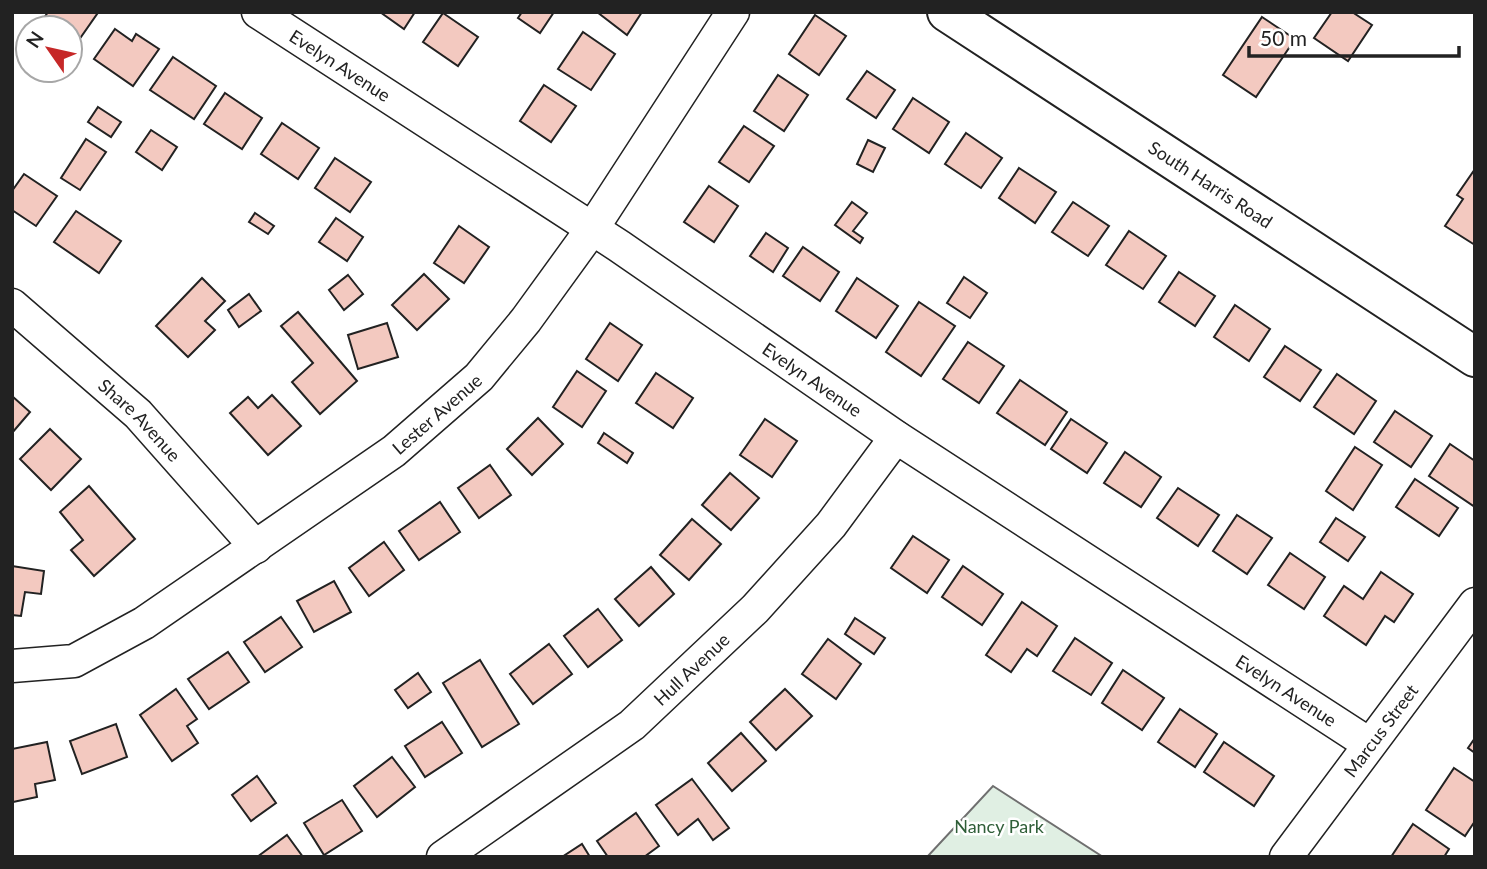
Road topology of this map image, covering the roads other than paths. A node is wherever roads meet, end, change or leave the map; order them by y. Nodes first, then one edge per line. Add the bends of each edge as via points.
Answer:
1 (258, 12) edge
2 (733, 12) edge
3 (947, 12) edge
4 (592, 229) junction
5 (12, 304) edge
6 (1475, 357) edge
7 (896, 437) junction
8 (257, 547) junction
9 (1475, 604) edge
10 (12, 666) edge
11 (1369, 744) junction
12 (443, 857) edge
13 (1286, 857) edge

1 - 4 street, Evelyn Avenue
2 - 4 street, Lester Avenue
3 - 6 main road, South Harris Road
4 - 7 street, Evelyn Avenue
4 - 8 street, Lester Avenue via 479,377 394,451
5 - 8 street, Share Avenue via 138,414
7 - 11 street, Evelyn Avenue
7 - 12 street, Hull Avenue via 831,525 755,609 632,725
8 - 10 street, Lester Avenue via 144,623 75,661
9 - 11 street, Marcus Street
11 - 13 street, Marcus Street

